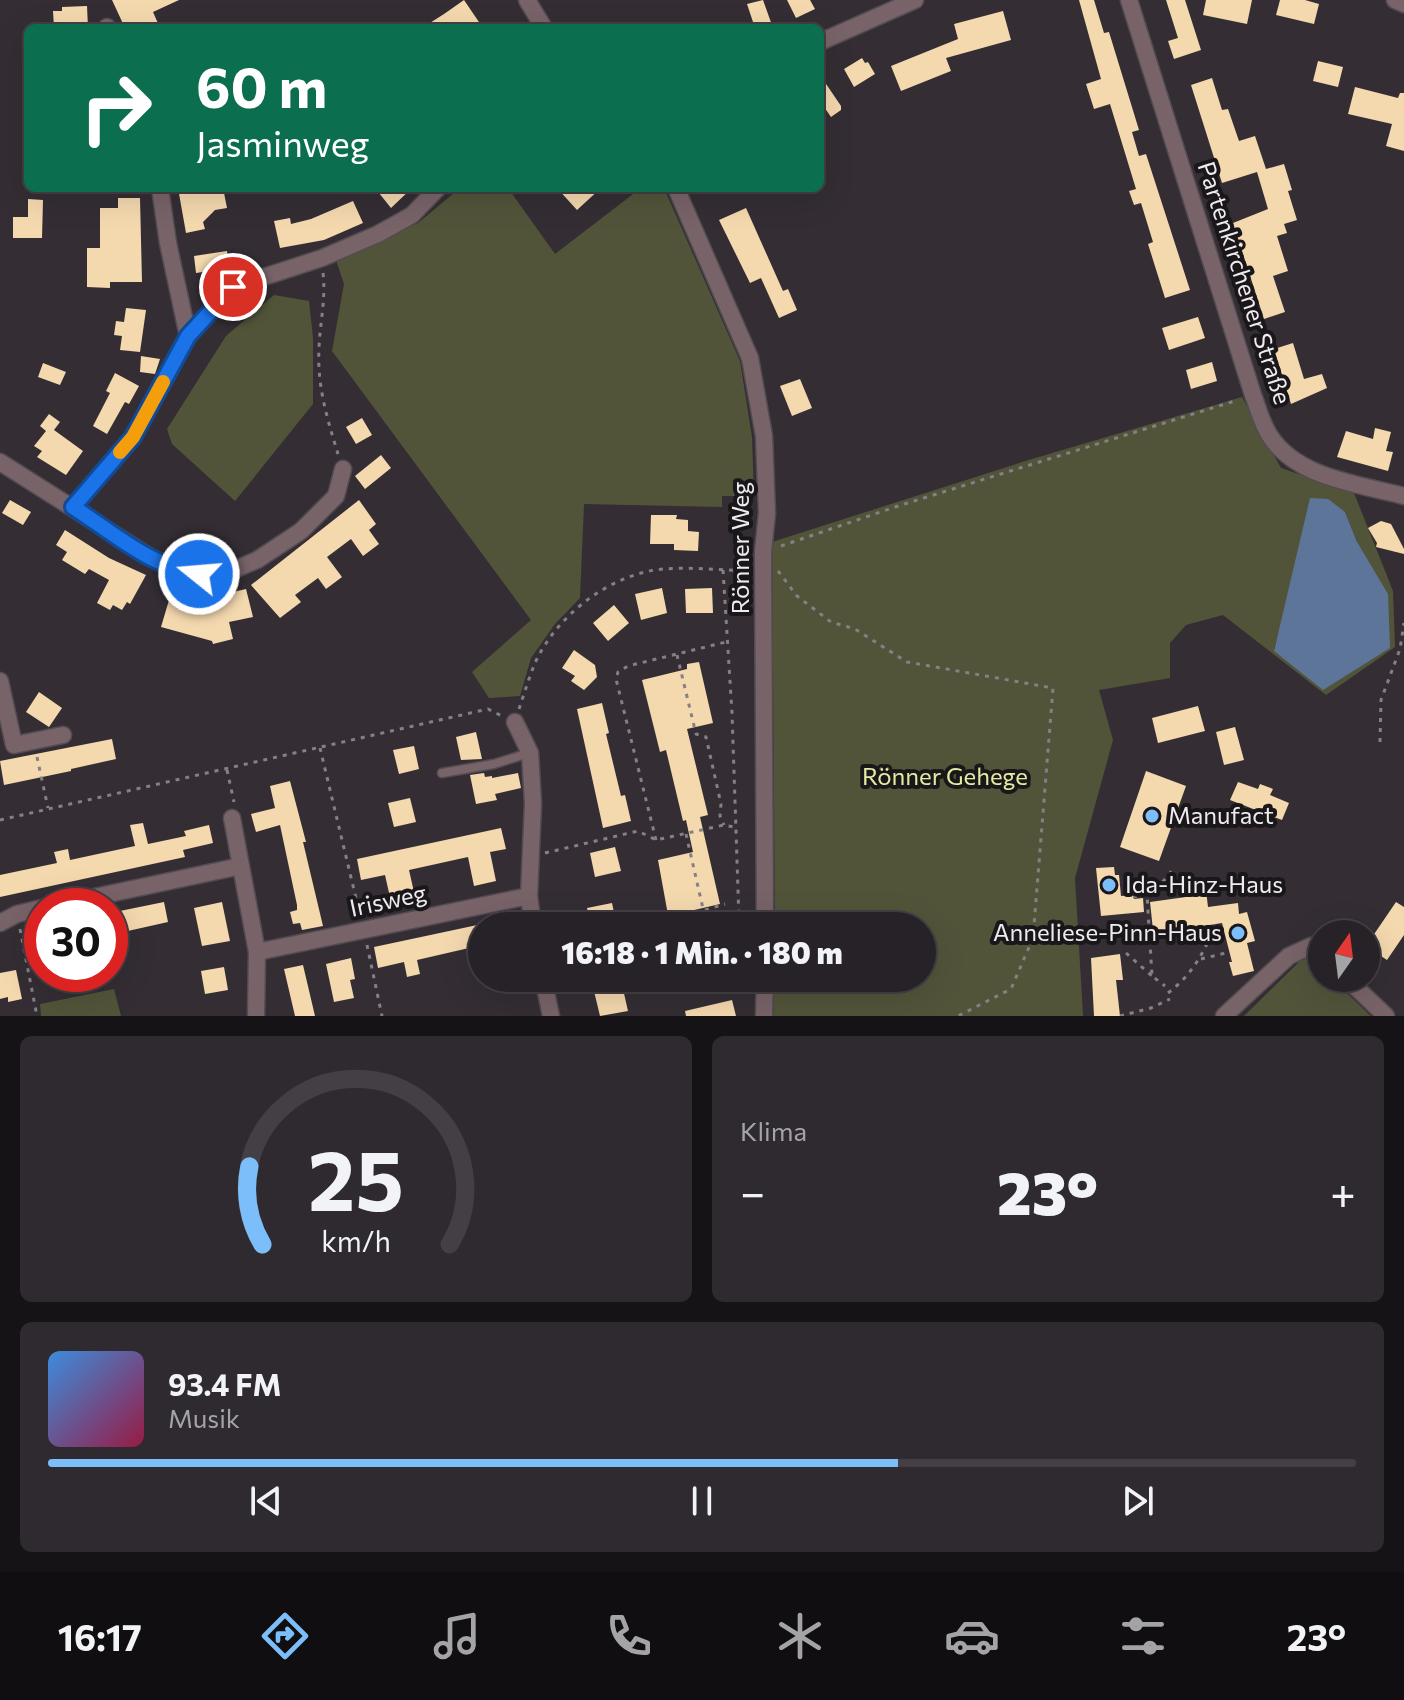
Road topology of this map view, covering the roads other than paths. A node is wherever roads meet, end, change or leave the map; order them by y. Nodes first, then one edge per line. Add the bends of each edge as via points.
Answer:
1 (915, 0) edge
2 (1129, 0) edge
3 (1395, 0) edge
4 (529, 1) edge
5 (1404, 4) edge
6 (542, 24) edge
7 (824, 40) edge
8 (161, 192) edge
9 (434, 192) edge
10 (678, 192) edge
11 (188, 336) junction
12 (0, 462) edge
13 (343, 469) road end
14 (1404, 496) edge
15 (73, 507) junction
16 (0, 681) edge
17 (515, 722) road end
18 (63, 735) dead end
19 (530, 753) junction
20 (442, 773) dead end
21 (232, 818) road end
22 (241, 866) junction
23 (128, 890) edge
24 (529, 896) junction
25 (24, 912) edge
26 (531, 912) edge
27 (765, 912) edge
28 (0, 923) edge
29 (1308, 947) edge
30 (257, 952) junction
31 (546, 992) edge
32 (765, 992) edge
33 (1361, 992) edge
34 (256, 1016) edge
35 (551, 1016) edge
36 (764, 1016) edge
37 (1224, 1016) edge
38 (1386, 1016) edge

1 - 7 street
2 - 14 street, Partenkirchener Straße via 1268,433 1299,464
3 - 5 street
4 - 6 street
8 - 11 street
9 - 11 street via 412,215 378,234 233,287
10 - 27 street, Rönner Weg via 750,358 764,436 770,569
11 - 15 street via 133,437
12 - 15 street
13 - 15 street via 336,496 301,531 257,560 217,577 182,572 150,557
16 - 18 street via 14,745
17 - 19 street
19 - 20 lane
19 - 24 street
21 - 22 street
22 - 23 street
22 - 30 street
24 - 26 street
24 - 30 street, Irisweg
25 - 28 street
29 - 37 street via 1289,956
30 - 34 street
31 - 35 street
32 - 36 street
33 - 38 street

